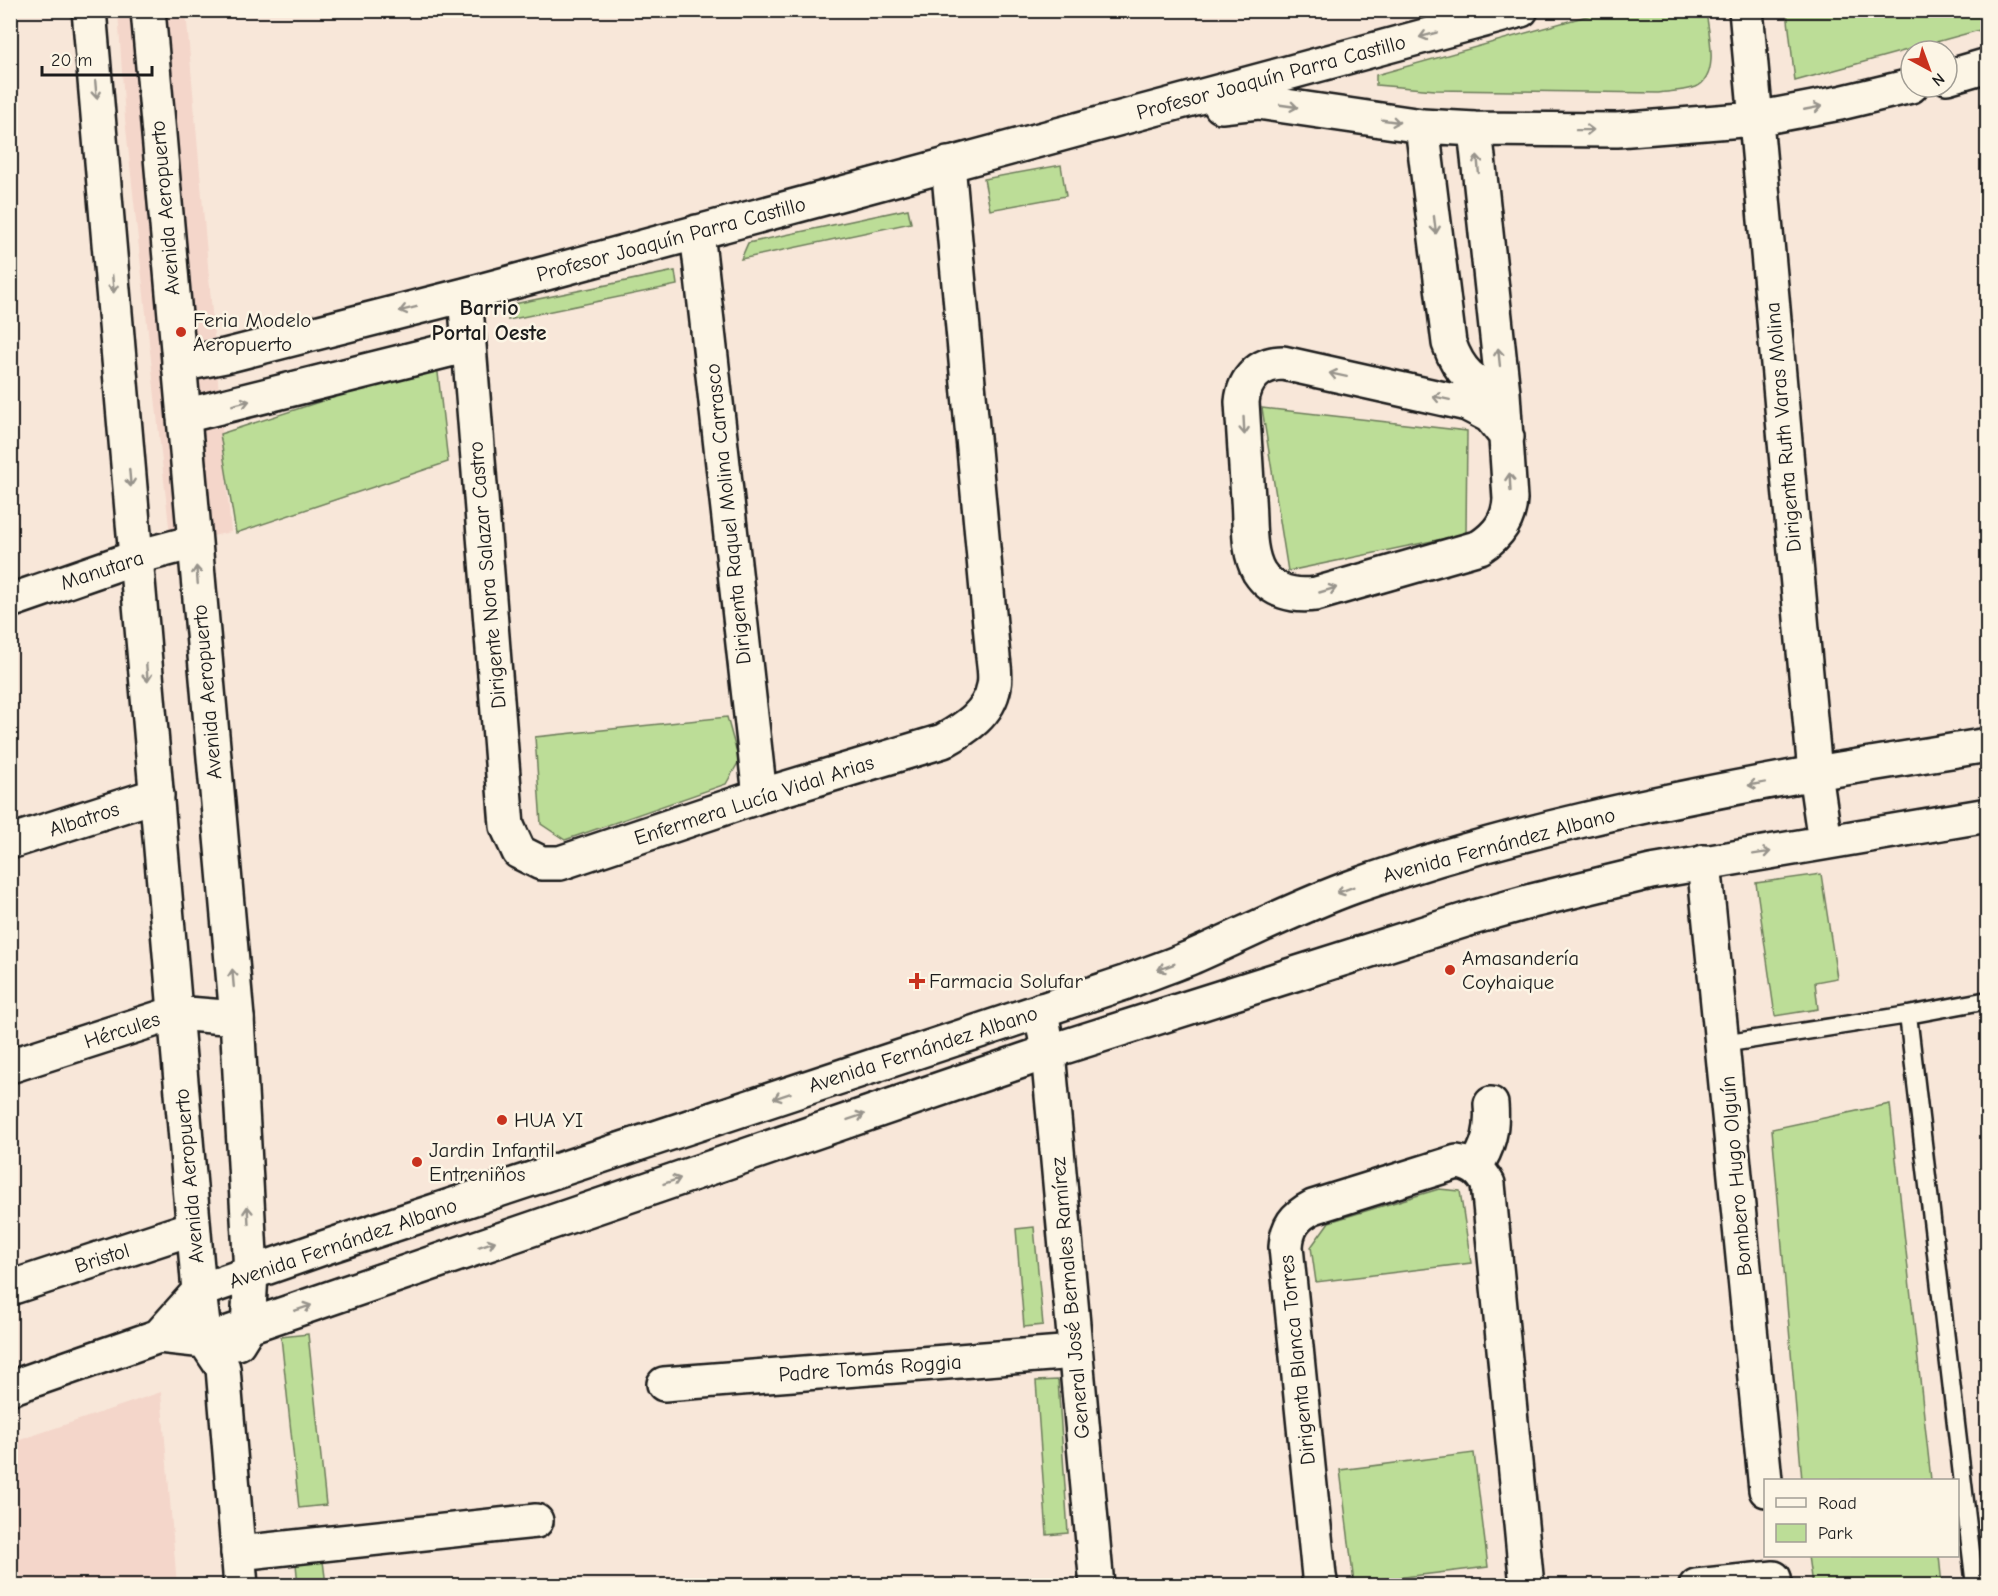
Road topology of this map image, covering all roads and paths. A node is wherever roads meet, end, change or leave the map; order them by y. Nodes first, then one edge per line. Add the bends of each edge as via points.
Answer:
1 (89, 10) edge
2 (148, 10) edge
3 (1521, 10) edge
4 (1746, 10) edge
5 (1988, 65) edge
6 (1959, 73) edge
7 (1899, 89) edge
8 (1127, 116) junction
9 (1755, 119) junction
10 (1422, 126) junction
11 (1475, 129) junction
12 (948, 164) junction
13 (697, 232) junction
14 (465, 295) junction
15 (1449, 343) junction
16 (469, 345) junction
17 (179, 365) junction
18 (1395, 388) junction
19 (1503, 393) junction
20 (184, 416) junction
21 (1507, 436) junction
22 (194, 542) junction
23 (137, 557) junction
24 (10, 601) edge
25 (1988, 745) edge
26 (1815, 773) junction
27 (157, 795) junction
28 (759, 796) junction
29 (1988, 815) edge
30 (10, 842) edge
31 (1825, 842) junction
32 (519, 852) joint
33 (1704, 862) junction
34 (1988, 1000) edge
35 (1041, 1010) junction
36 (175, 1013) junction
37 (1908, 1015) junction
38 (237, 1018) junction
39 (1723, 1044) junction
40 (1048, 1052) junction
41 (10, 1066) edge
42 (1491, 1104) dead end
43 (1475, 1167) junction
44 (194, 1228) junction
45 (251, 1273) junction
46 (10, 1288) edge
47 (199, 1291) junction
48 (248, 1327) junction
49 (159, 1336) junction
50 (205, 1341) junction
51 (1076, 1352) junction
52 (224, 1368) junction
53 (664, 1384) dead end
54 (10, 1388) edge
55 (1765, 1479) edge
56 (536, 1521) dead end
57 (238, 1553) junction
58 (1773, 1573) edge
59 (1097, 1585) edge
60 (241, 1586) edge
61 (1089, 1586) edge
62 (1321, 1586) edge
63 (1527, 1586) edge
64 (1696, 1586) edge
65 (1975, 1586) edge

1 -> 23 street, Avenida Aeropuerto
2 - 17 street, Avenida Aeropuerto
3 -> 8 street, Profesor Joaquín Parra Castillo
4 - 9 street, Dirigenta Ruth Varas Molina
5 - 6 street
9 -> 7 street, Profesor Joaquín Parra Castillo
8 -> 10 street, Profesor Joaquín Parra Castillo via 1258,102
8 - 12 street, Profesor Joaquín Parra Castillo
11 -> 9 street, Profesor Joaquín Parra Castillo via 1617,130
9 - 26 street, Dirigenta Ruth Varas Molina
10 - 11 street, Profesor Joaquín Parra Castillo
10 -> 15 street
19 -> 11 street
12 - 13 street, Profesor Joaquín Parra Castillo
12 - 28 street, Enfermera Lucía Vidal Arias via 994,686 983,712 943,741
13 - 14 street, Profesor Joaquín Parra Castillo
13 - 28 street, Dirigenta Raquel Molina Carrasco
14 - 16 street, Dirigente Nora Salazar Castro
14 -> 17 street, Profesor Joaquín Parra Castillo
15 - 18 street via 1426,372
15 - 19 street via 1467,375 1487,389
20 -> 16 street
16 - 32 street, Dirigente Nora Salazar Castro via 507,826
17 - 20 street, Avenida Aeropuerto
21 -> 18 street via 1479,409
18 -> 21 street via 1283,363 1263,367 1246,385 1242,402 1251,549 1260,573 1272,586 1291,594 1316,594 1480,547 1497,535 1510,507
19 - 21 street
20 - 22 street, Avenida Aeropuerto
22 - 23 street, Manutara
38 -> 22 street, Avenida Aeropuerto
23 - 24 street, Manutara
23 -> 27 street, Avenida Aeropuerto
25 - 26 street, Avenida Fernández Albano
26 - 31 street, Dirigenta Ruth Varas Molina
26 -> 35 street, Avenida Fernández Albano via 1645,806 1474,847 1354,886 1184,960
27 - 30 street, Albatros
27 - 36 street, Avenida Aeropuerto
28 - 32 street, Enfermera Lucía Vidal Arias via 560,863 541,863
29 - 31 street, Avenida Fernández Albano
33 -> 31 street, Avenida Fernández Albano
33 - 39 street, Bombero Hugo Olguín
33 - 40 street, Avenida Fernández Albano via 1532,900
34 - 37 lane
35 - 40 street, General José Bernales Ramírez
35 -> 45 street, Avenida Fernández Albano
36 - 38 street, Hércules
36 - 41 street, Hércules
36 - 44 street, Avenida Aeropuerto
37 - 39 lane
37 - 65 lane
45 -> 38 street, Avenida Aeropuerto
39 - 55 street, Bombero Hugo Olguín
48 -> 40 street, Avenida Fernández Albano
40 - 51 street, General José Bernales Ramírez
42 - 43 street via 1488,1145
43 - 62 street, Dirigenta Blanca Torres via 1447,1163 1313,1207 1292,1222 1287,1234
43 - 63 street via 1488,1184
44 - 46 street, Bristol
44 - 47 street, Avenida Aeropuerto
45 - 47 street, Avenida Fernández Albano
45 - 48 street, Avenida Aeropuerto
47 - 49 street, Avenida Fernández Albano
47 - 50 street, Avenida Aeropuerto
48 - 50 street, Avenida Fernández Albano
48 - 52 street, Avenida Aeropuerto
49 - 50 street, Avenida Fernández Albano
49 - 54 street, Avenida Fernández Albano
50 - 52 street, Avenida Aeropuerto
51 - 53 street, Padre Tomás Roggia
51 - 59 street, General José Bernales Ramírez
52 - 57 street
56 - 57 street
57 - 60 street
58 - 64 street
59 - 61 street

